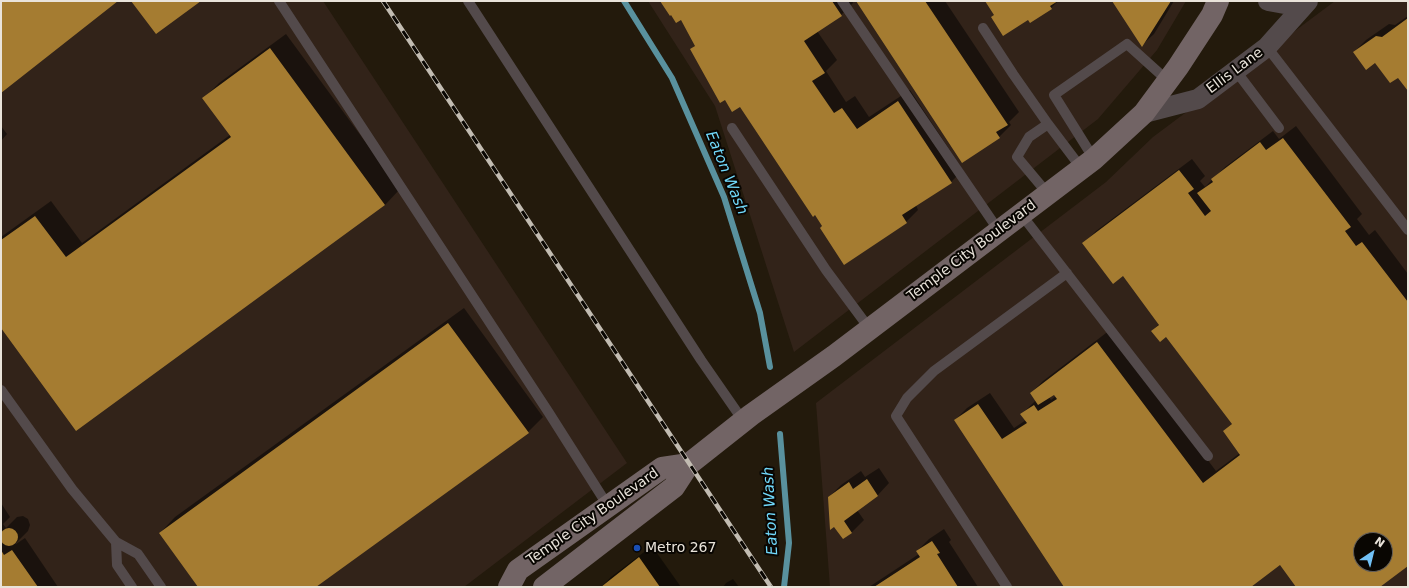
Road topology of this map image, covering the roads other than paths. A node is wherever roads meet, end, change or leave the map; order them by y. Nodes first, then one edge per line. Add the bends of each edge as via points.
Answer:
1 (279, 1) edge
2 (468, 1) edge
3 (842, 1) edge
4 (1218, 1) edge
5 (1268, 1) edge
6 (1298, 1) edge
7 (1308, 1) edge
8 (983, 28) dead end
9 (1267, 47) junction
10 (1236, 71) junction
11 (1168, 81) junction
12 (1144, 113) junction
13 (1048, 124) junction
14 (732, 128) dead end
15 (1279, 128) dead end
16 (1088, 164) junction
17 (1048, 194) junction
18 (1021, 214) junction
19 (1408, 230) edge
20 (999, 231) junction
21 (1067, 273) junction
22 (869, 328) junction
23 (1, 390) edge
24 (748, 418) junction
25 (1208, 456) dead end
26 (689, 464) junction
27 (608, 506) junction
28 (116, 542) junction
29 (132, 587) edge
30 (161, 587) edge
31 (509, 587) edge
32 (544, 587) edge
33 (1007, 587) edge

1 - 27 lane
2 - 24 lane via 701,360
3 - 20 lane
4 - 11 main road, Temple City Boulevard via 1212,15
5 - 6 street via 1290,5
7 - 9 street, Ellis Lane
8 - 13 lane
9 - 10 street, Ellis Lane
9 - 19 lane
10 - 12 street, Ellis Lane via 1198,98
10 - 15 lane
11 - 12 main road, Temple City Boulevard
11 - 16 lane via 1127,44 1054,95
12 - 16 main road, Temple City Boulevard
13 - 16 lane
13 - 17 lane via 1029,137 1017,158
14 - 22 lane via 826,270
16 - 17 main road, Temple City Boulevard
17 - 18 main road, Temple City Boulevard
18 - 20 main road, Temple City Boulevard
18 - 21 lane
20 - 22 main road, Temple City Boulevard
21 - 25 lane
21 - 33 lane via 934,371 907,398 896,416
22 - 24 main road, Temple City Boulevard
23 - 28 lane via 72,489
24 - 26 main road, Temple City Boulevard
26 - 27 main road, Temple City Boulevard via 662,468
26 - 32 main road, Temple City Boulevard via 674,487
27 - 31 main road, Temple City Boulevard via 518,570
28 - 29 lane via 117,565
28 - 30 lane via 138,554

